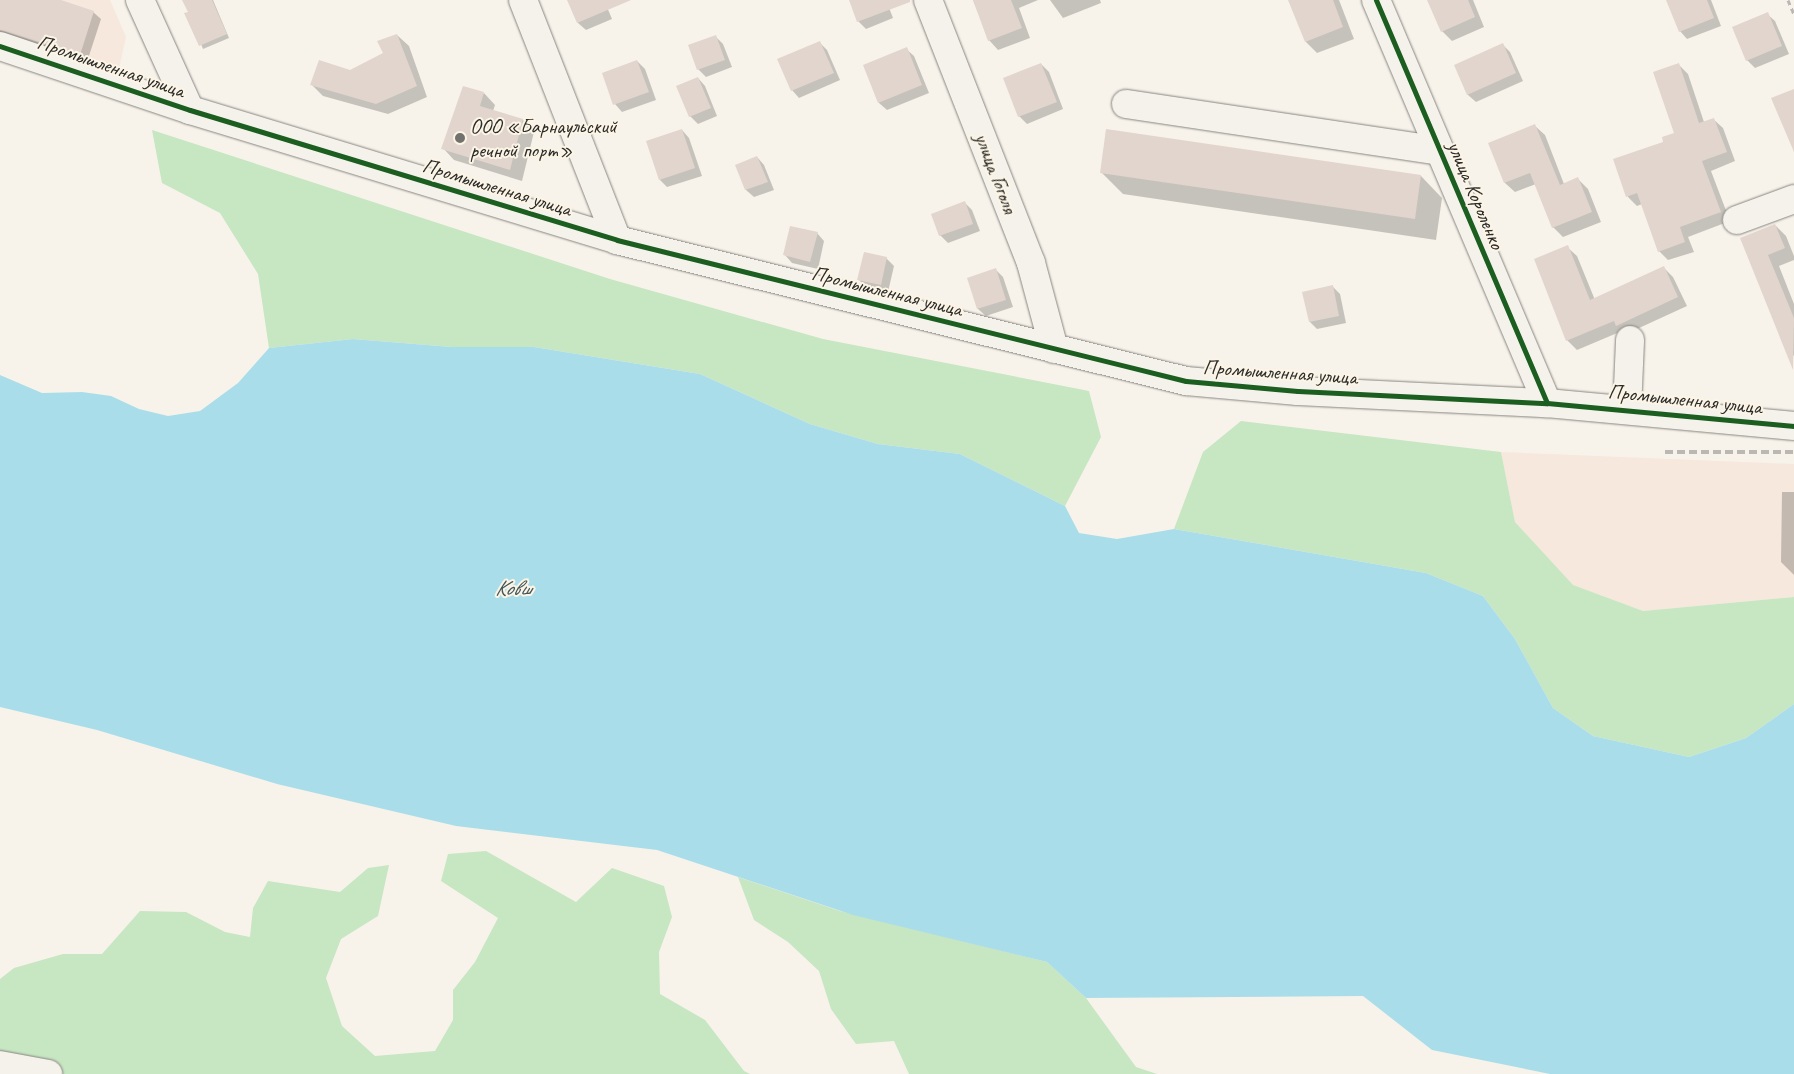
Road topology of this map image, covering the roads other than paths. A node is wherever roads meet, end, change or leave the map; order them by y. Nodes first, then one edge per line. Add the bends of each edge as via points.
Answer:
1 (140, 0) edge
2 (523, 0) edge
3 (928, 0) edge
4 (1376, 0) edge
5 (0, 46) edge
6 (1126, 104) dead end
7 (190, 110) junction
8 (1440, 151) junction
9 (1794, 198) edge
10 (1736, 220) dead end
11 (617, 240) junction
12 (1630, 340) dead end
13 (1054, 350) junction
14 (1547, 403) junction
15 (1627, 410) junction
16 (1794, 426) edge
17 (0, 1065) edge
18 (48, 1074) edge

1 - 7 street
2 - 11 street
3 - 13 street, улица Гоголя via 1031,263
4 - 8 street, улица Короленко
5 - 7 street, Промышленная улица
6 - 8 street
7 - 11 street, Промышленная улица
8 - 14 street, улица Короленко
9 - 10 street
11 - 13 street, Промышленная улица
12 - 15 street
13 - 14 street, Промышленная улица via 1186,381 1298,391
14 - 15 street, Промышленная улица
15 - 16 street, Промышленная улица
17 - 18 street

